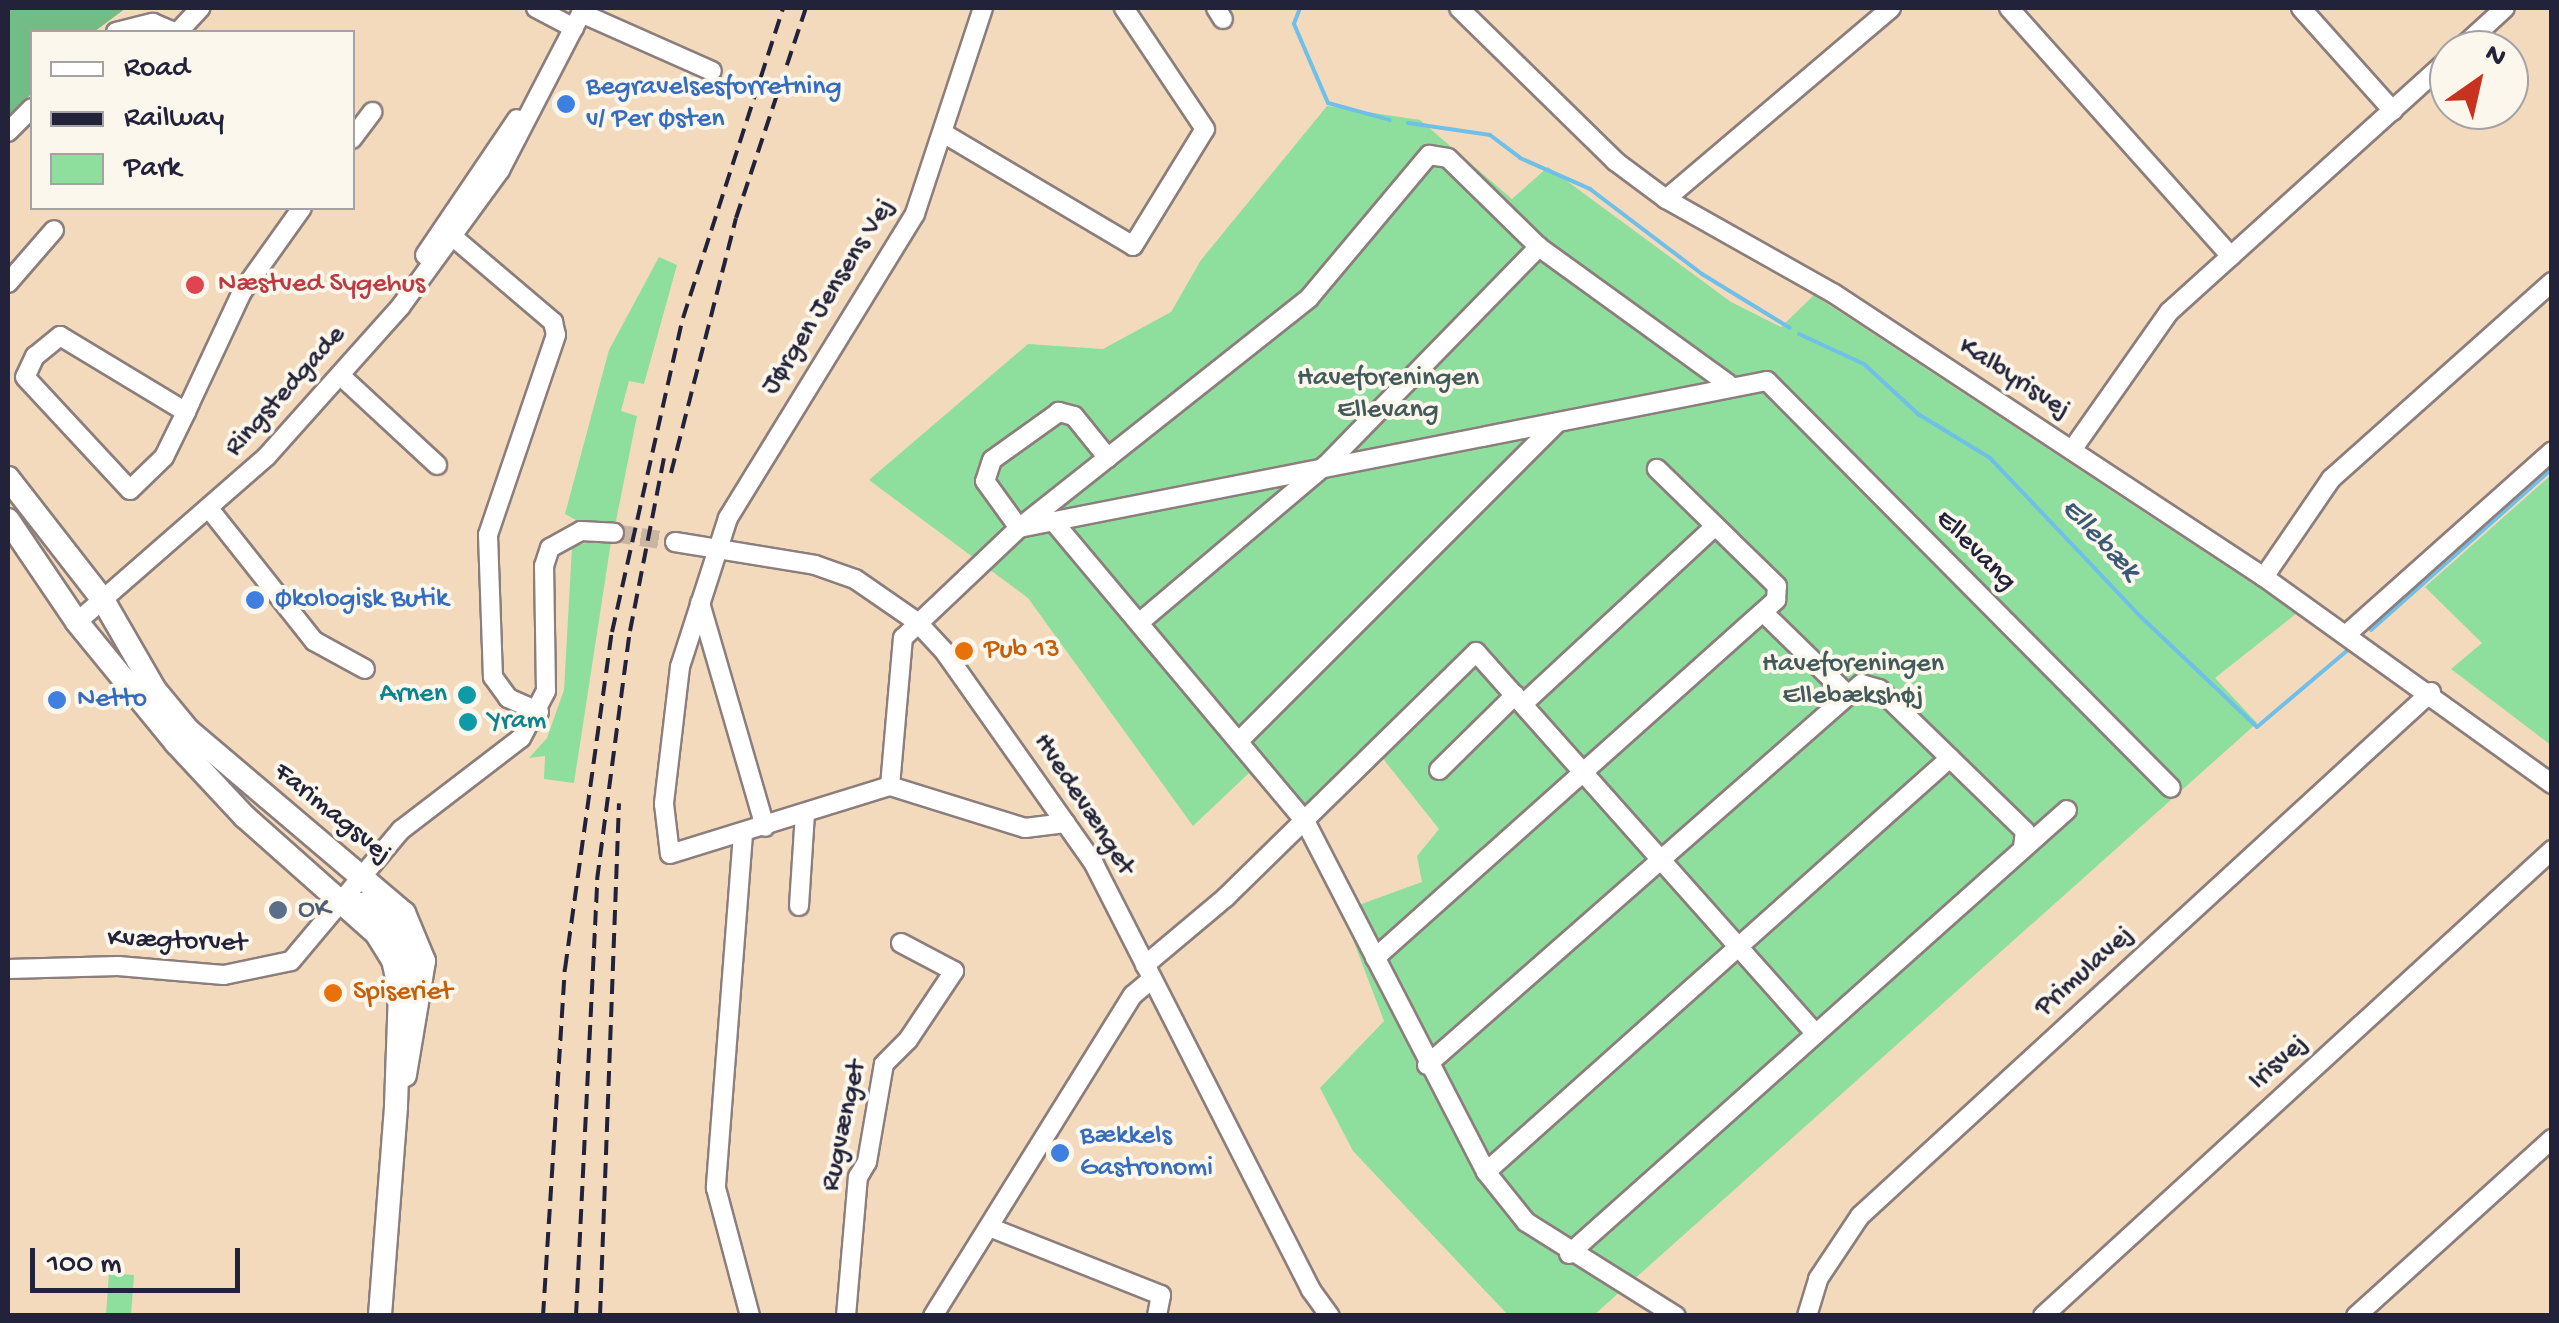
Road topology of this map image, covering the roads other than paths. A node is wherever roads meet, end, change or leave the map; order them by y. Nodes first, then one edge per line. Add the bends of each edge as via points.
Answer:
1 (200, 8) edge
2 (536, 8) edge
3 (983, 8) edge
4 (1124, 8) edge
5 (1460, 8) edge
6 (1890, 8) edge
7 (2010, 8) edge
8 (2302, 8) edge
9 (2504, 8) edge
10 (580, 16) edge
11 (124, 30) edge
12 (171, 30) edge
13 (178, 30) edge
14 (2480, 30) edge
15 (712, 70) dead end
16 (2429, 77) edge
17 (546, 79) junction
18 (30, 110) edge
19 (2393, 110) junction
20 (372, 112) dead end
21 (8, 132) edge
22 (944, 132) junction
23 (355, 135) edge
24 (1666, 199) junction
25 (301, 210) edge
26 (54, 230) dead end
27 (452, 236) junction
28 (1539, 247) junction
29 (2230, 256) junction
30 (2552, 282) edge
31 (8, 283) edge
32 (371, 340) junction
33 (341, 376) junction
34 (25, 377) junction
35 (1728, 384) junction
36 (8, 390) edge
37 (186, 412) junction
38 (1558, 422) junction
39 (2072, 450) junction
40 (2552, 452) edge
41 (1108, 458) junction
42 (437, 465) dead end
43 (1326, 466) junction
44 (1657, 468) dead end
45 (8, 478) edge
46 (211, 511) junction
47 (8, 520) edge
48 (1053, 521) junction
49 (1716, 526) junction
50 (1019, 528) junction
51 (614, 533) tunnel mouth
52 (675, 542) tunnel mouth
53 (718, 548) junction
54 (2264, 577) junction
55 (103, 600) junction
56 (700, 603) junction
57 (1766, 615) junction
58 (77, 622) junction
59 (917, 622) junction
60 (1140, 622) junction
61 (2348, 632) junction
62 (365, 669) dead end
63 (2432, 692) junction
64 (1846, 694) junction
65 (1519, 700) junction
66 (539, 712) junction
67 (1240, 739) junction
68 (1950, 758) junction
69 (1439, 770) dead end
70 (1584, 774) junction
71 (212, 778) junction
72 (2552, 784) edge
73 (890, 786) junction
74 (2171, 788) dead end
75 (2067, 810) dead end
76 (805, 814) junction
77 (1305, 820) junction
78 (1066, 822) junction
79 (765, 826) junction
80 (743, 834) junction
81 (2023, 848) junction
82 (2552, 850) edge
83 (1661, 860) junction
84 (362, 876) junction
85 (339, 902) junction
86 (799, 906) dead end
87 (901, 942) dead end
88 (1738, 947) junction
89 (1375, 958) junction
90 (8, 969) edge
91 (1148, 972) junction
92 (416, 1033) junction
93 (1816, 1034) junction
94 (1427, 1065) junction
95 (396, 1107) junction
96 (2552, 1139) edge
97 (1486, 1172) junction
98 (988, 1227) junction
99 (1568, 1254) junction
100 (380, 1316) edge
101 (750, 1316) edge
102 (846, 1316) edge
103 (933, 1316) edge
104 (1157, 1316) edge
105 (1330, 1316) edge
106 (1676, 1316) edge
107 (1807, 1316) edge
108 (2043, 1316) edge
109 (2356, 1316) edge

1 - 13 street
2 - 10 street
3 - 22 street, Jørgen Jensens Vej
4 - 22 street via 1205,129 1134,246
5 - 24 street, Kalbyrisvej via 1616,161
6 - 24 street
7 - 29 street
8 - 19 street
9 - 14 street
10 - 15 street
10 - 17 street, Ringstedgade
11 - 12 street via 153,23
16 - 19 street
17 - 27 street, Ringstedgade via 500,170
17 - 32 street via 485,160
18 - 21 street
19 - 29 street
20 - 23 street
22 - 53 street, Jørgen Jensens Vej via 899,244 749,476
24 - 39 street, Kalbyrisvej via 1834,293
25 - 37 street via 242,292
26 - 31 street
27 - 32 street, Ringstedgade
27 - 66 street via 553,322 556,334 488,535 493,677 508,698
28 - 35 street
28 - 41 street via 1448,158 1429,156 1309,298
28 - 43 street, Ellevang
29 - 39 street via 2155,328
30 - 54 street via 2331,478
32 - 33 street, Ringstedgade
33 - 42 street
33 - 46 street, Ringstedgade
34 - 36 street
34 - 37 street via 36,356 60,336
34 - 37 street via 130,490 164,456
35 - 38 street, Ellevang
35 - 74 street, Ellevang via 1767,381
38 - 43 street, Ellevang
38 - 67 street
39 - 54 street, Kalbyrisvej
40 - 61 street
41 - 50 street
41 - 50 street via 1067,411 992,460 985,482
43 - 48 street, Ellevang
43 - 60 street, Ellevang
44 - 49 street
45 - 55 main road, Farimagsvej
46 - 55 street, Ringstedgade
46 - 62 street via 314,641
47 - 58 main road, Farimagsvej
48 - 50 street, Ellevang
48 - 60 street
49 - 57 street via 1777,586
49 - 65 street
50 - 59 street
51 - 66 street via 581,531 550,548 544,566 549,665
52 - 53 street, Hvedevænget
53 - 56 street, Jørgen Jensens Vej
53 - 59 street, Hvedevænget via 815,564 855,579
54 - 61 street, Kalbyrisvej
55 - 58 street, Ringstedgade
55 - 84 main road, Farimagsvej via 155,690 188,730
56 - 79 street
56 - 80 street, Jørgen Jensens Vej via 669,724 664,804 670,854
57 - 64 street
57 - 70 street
58 - 71 main road, Farimagsvej
59 - 73 street via 898,650
59 - 78 street, Hvedevænget
60 - 67 street
61 - 63 street, Kalbyrisvej
63 - 72 street, Kalbyrisvej
63 - 107 street, Primulavej via 1860,1216 1818,1279
64 - 68 street via 1862,684 1879,688
64 - 83 street
65 - 69 street
65 - 70 street
65 - 77 street via 1476,652
66 - 84 street via 521,738 401,830
67 - 77 street
68 - 81 street via 2026,831
68 - 88 street
70 - 83 street
70 - 89 street
71 - 84 main road via 320,869 336,877
71 - 85 main road, Farimagsvej
73 - 76 street
73 - 78 street via 1025,828
75 - 81 street
76 - 79 street
76 - 86 street
77 - 89 street
77 - 91 street
78 - 91 street, Hvedevænget
79 - 80 street
80 - 101 street via 716,1188
81 - 93 street
82 - 108 street, Irisvej
83 - 88 street
83 - 94 street
84 - 85 street, Kvægtorvet
84 - 92 main road, Farimagsvej via 404,913 418,936 424,988
85 - 90 street, Kvægtorvet via 291,962 259,973
85 - 92 main road via 374,910 400,938
85 - 95 main road, Farimagsvej via 376,933 393,960 400,992
87 - 102 street, Rugvænget via 954,972 884,1064 867,1162 858,1177
88 - 93 street
88 - 97 street
89 - 94 street
91 - 98 street
91 - 105 street, Hvedevænget
92 - 95 main road, Farimagsvej
93 - 99 street
94 - 97 street
95 - 100 main road, Farimagsvej
96 - 109 street
97 - 99 street via 1526,1222
98 - 103 street
98 - 104 street via 1160,1295
99 - 106 street

